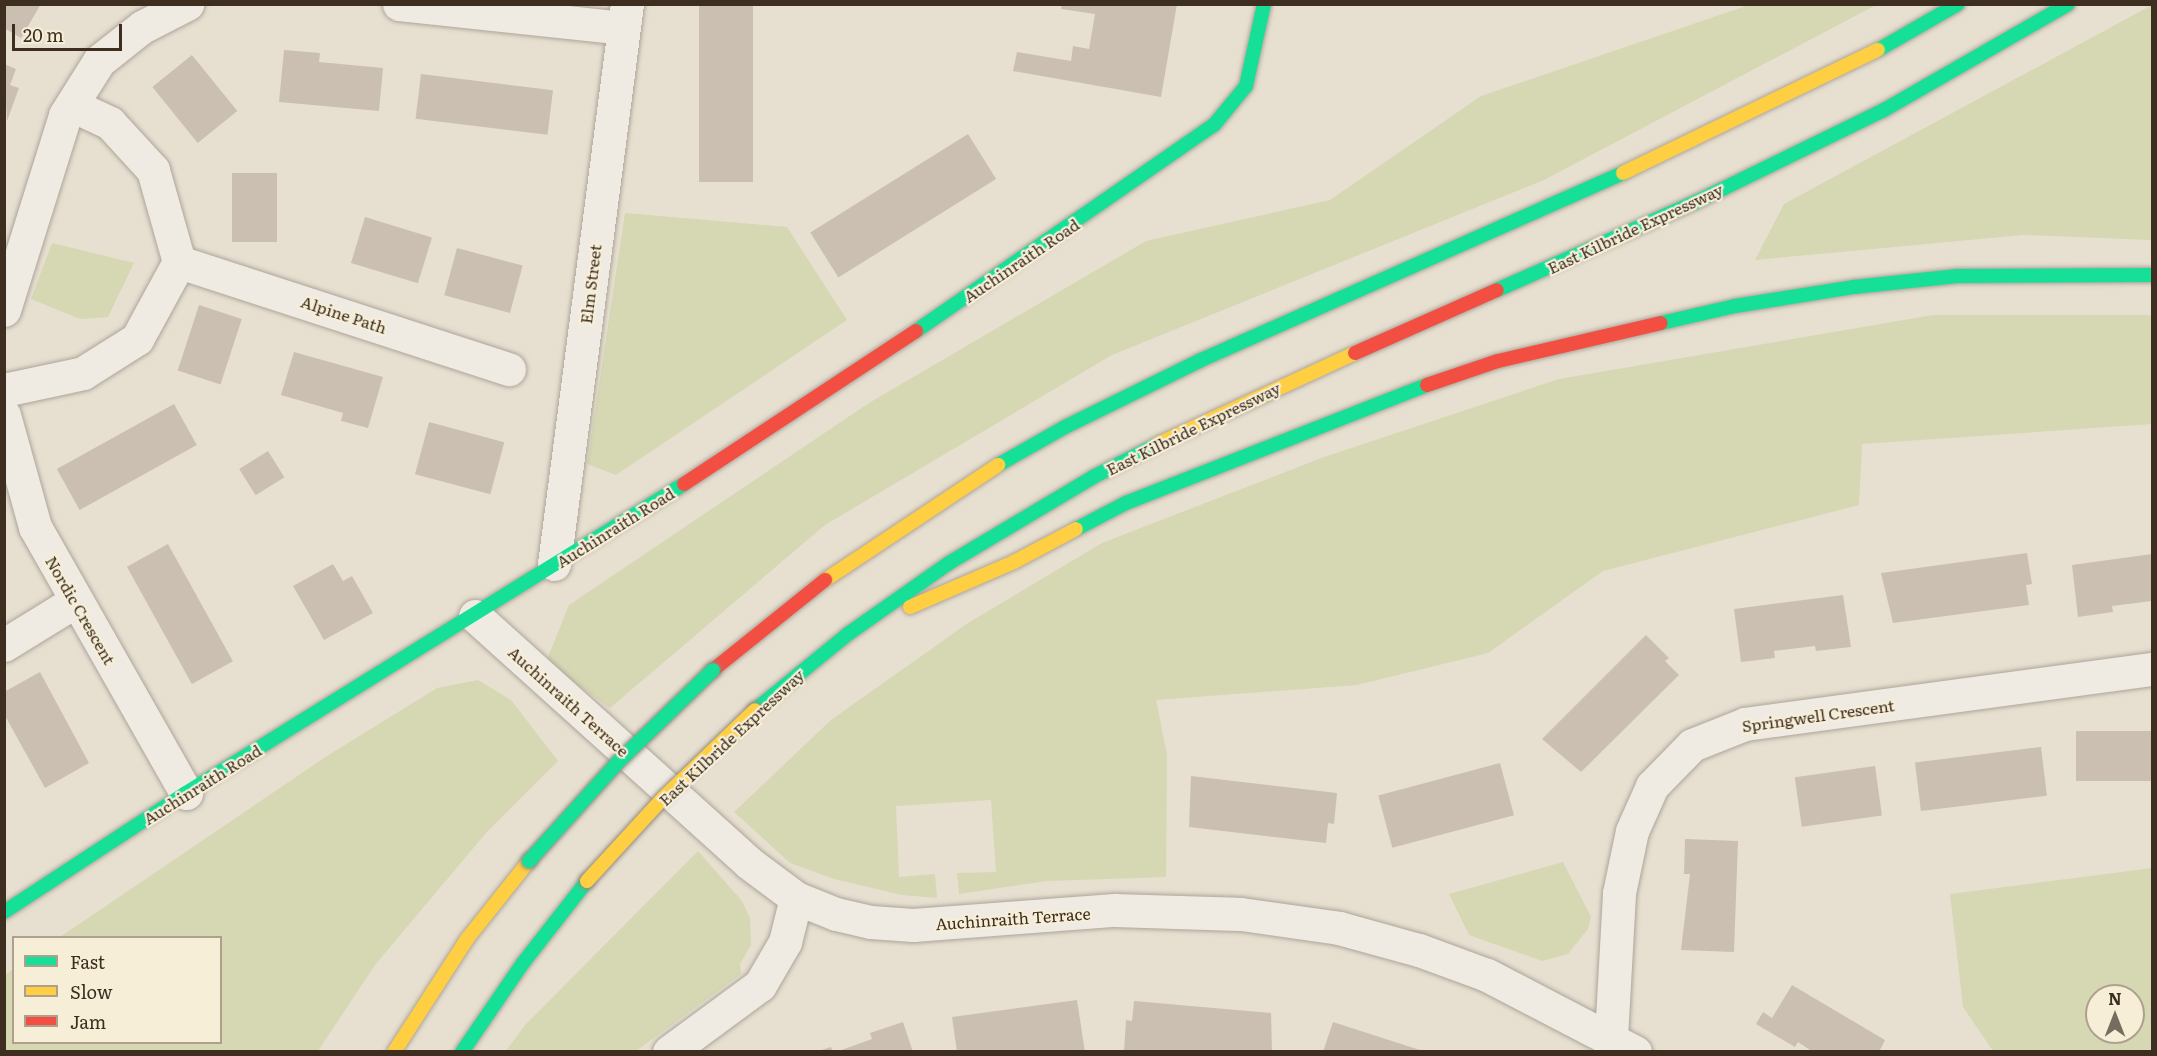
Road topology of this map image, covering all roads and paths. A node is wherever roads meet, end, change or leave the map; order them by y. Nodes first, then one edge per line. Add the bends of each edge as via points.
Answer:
1 (187, 4) edge
2 (399, 4) edge
3 (1264, 4) edge
4 (1958, 4) edge
5 (2068, 4) edge
6 (625, 16) edge
7 (72, 105) junction
8 (179, 262) junction
9 (2152, 275) edge
10 (4, 310) edge
11 (509, 369) dead end
12 (4, 390) edge
13 (4, 415) edge
14 (554, 564) junction
15 (74, 602) junction
16 (475, 616) junction
17 (848, 634) junction
18 (4, 645) edge
19 (2152, 669) edge
20 (186, 793) junction
21 (796, 898) junction
22 (4, 912) edge
23 (1623, 1044) edge
24 (394, 1052) edge
25 (462, 1052) edge
26 (669, 1052) edge

1 - 7 street via 142,27 99,61
2 - 6 street
3 - 14 main road, Auchinraith Road via 1246,86 1214,125 1032,253 714,465
4 - 24 main road, bridge via 1894,42 1678,149 1201,360 1065,427 978,477 847,563 713,670 618,762 529,861 467,939
5 - 17 main road, East Kilbride Expressway via 1884,110 1696,202 1256,396 1093,477 1008,524
6 - 14 street, Elm Street
7 - 8 street via 110,123 153,170
7 - 10 street via 65,115
8 - 11 street, Alpine Path
8 - 12 street via 137,339 83,373
9 - 17 main road via 1957,276 1854,287 1735,306 1509,358 1409,391 1126,503 1014,562
13 - 15 street, Nordic Crescent via 35,527
14 - 16 main road, Auchinraith Road
15 - 18 street
15 - 20 street, Nordic Crescent
16 - 20 main road, Auchinraith Road
16 - 21 street, Auchinraith Terrace via 749,863
17 - 25 main road, East Kilbride Expressway, bridge via 755,710 663,798 587,880
19 - 23 street, Springwell Crescent via 1745,724 1692,745 1652,786 1632,831 1619,893
20 - 22 main road, Auchinraith Road
21 - 23 street, Auchinraith Terrace via 871,922 913,925 1114,910 1241,914 1339,928 1419,950 1487,975
21 - 26 street via 785,942 760,985

